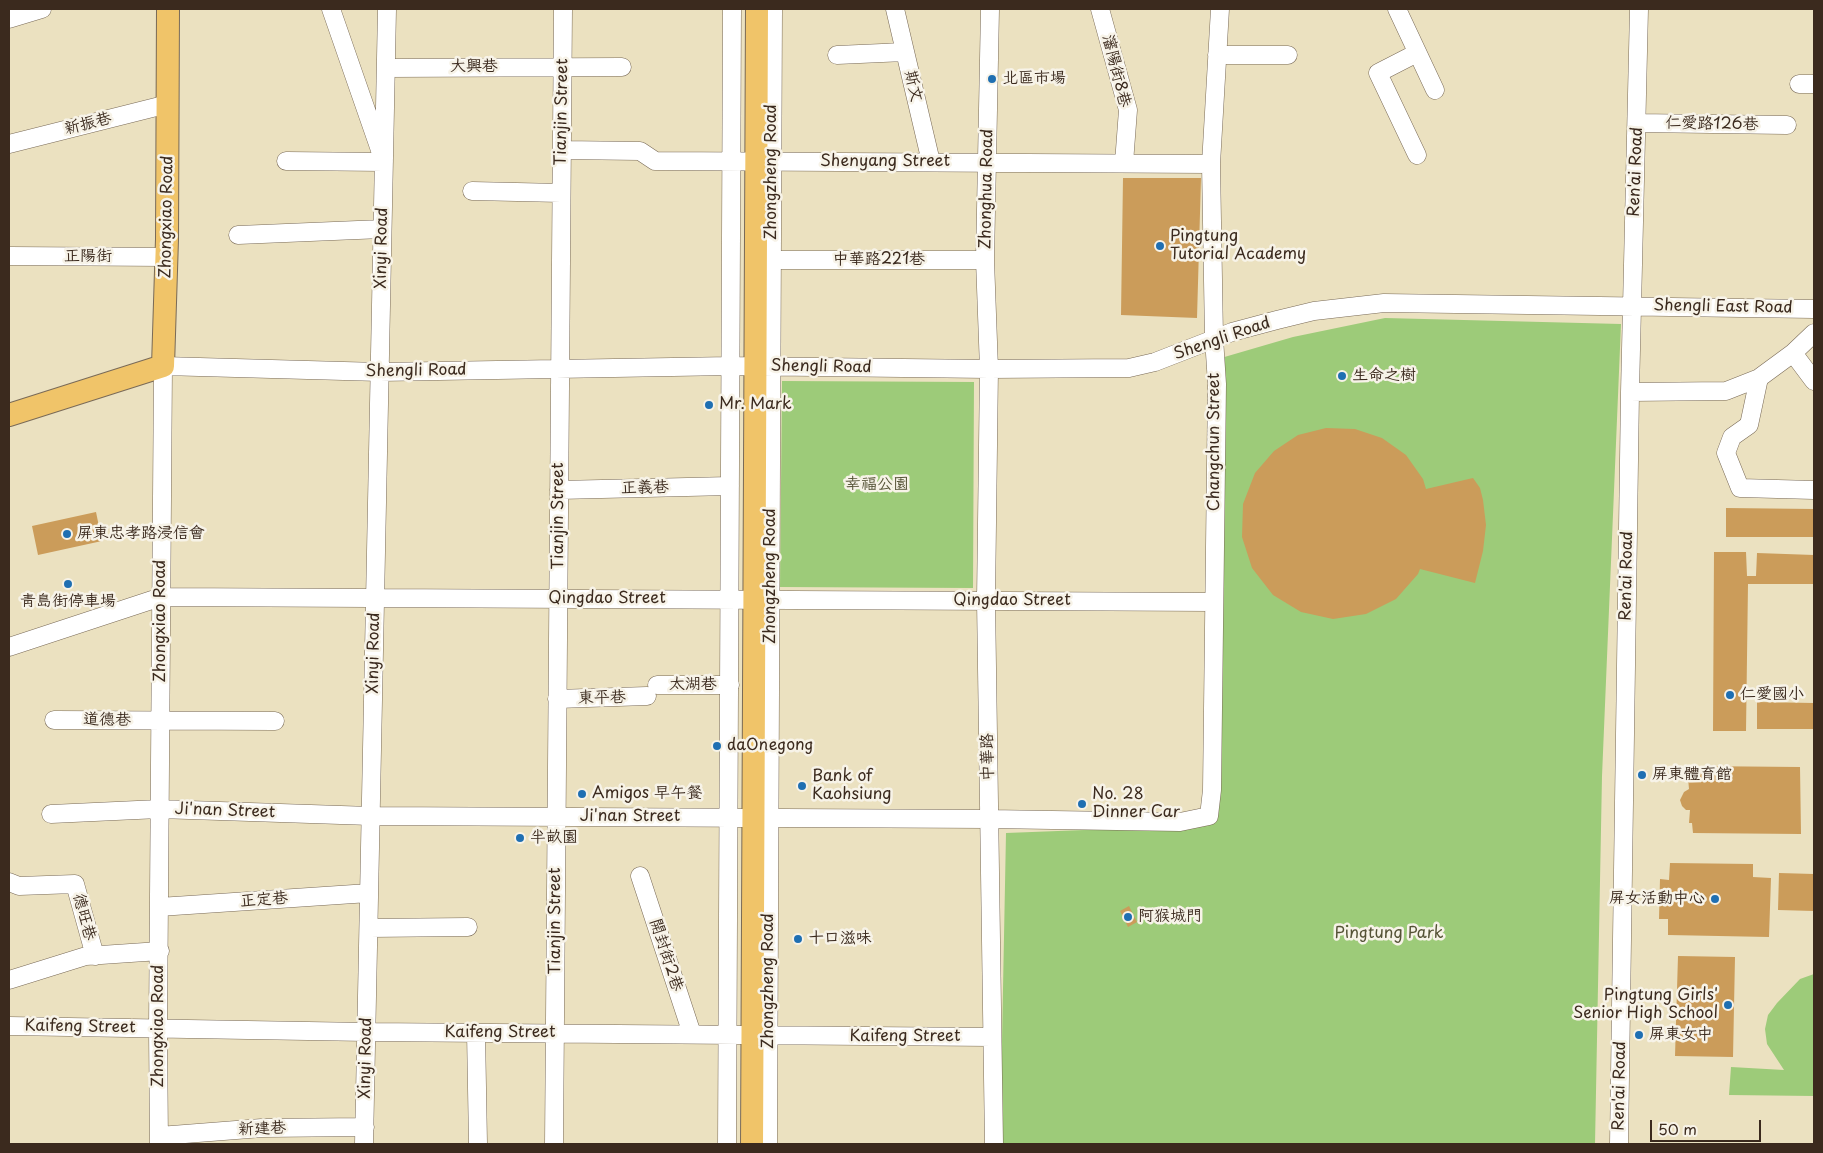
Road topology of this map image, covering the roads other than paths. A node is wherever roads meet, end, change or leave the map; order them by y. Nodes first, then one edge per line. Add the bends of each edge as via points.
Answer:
1 (42, 9) edge
2 (168, 9) edge
3 (331, 9) edge
4 (387, 9) edge
5 (563, 9) edge
6 (732, 9) edge
7 (757, 9) edge
8 (773, 9) edge
9 (895, 9) edge
10 (990, 9) edge
11 (1100, 9) edge
12 (1220, 9) edge
13 (1397, 9) edge
14 (1639, 9) edge
15 (9, 18) edge
16 (905, 52) junction
17 (1417, 53) junction
18 (837, 55) dead end
19 (1217, 55) junction
20 (1288, 55) dead end
21 (562, 67) junction
22 (622, 67) dead end
23 (386, 68) junction
24 (1435, 90) dead end
25 (168, 104) junction
26 (1637, 123) junction
27 (1787, 125) dead end
28 (9, 144) edge
29 (562, 150) junction
30 (1418, 155) dead end
31 (732, 161) junction
32 (764, 161) junction
33 (286, 162) dead end
34 (384, 162) junction
35 (931, 162) junction
36 (987, 163) junction
37 (1124, 164) junction
38 (1211, 164) junction
39 (472, 191) dead end
40 (561, 193) junction
41 (382, 229) junction
42 (238, 235) dead end
43 (9, 256) edge
44 (167, 257) junction
45 (772, 260) junction
46 (985, 260) junction
47 (1632, 306) junction
48 (1814, 308) edge
49 (1814, 334) edge
50 (1214, 338) junction
51 (1793, 353) junction
52 (163, 366) junction
53 (731, 366) junction
54 (764, 366) junction
55 (559, 368) junction
56 (989, 369) junction
57 (380, 372) junction
58 (1758, 378) junction
59 (1814, 381) edge
60 (1630, 392) junction
61 (9, 415) edge
62 (730, 486) junction
63 (559, 490) junction
64 (1814, 490) edge
65 (161, 597) junction
66 (375, 599) junction
67 (558, 599) junction
68 (730, 599) junction
69 (762, 600) junction
70 (986, 600) junction
71 (1214, 602) junction
72 (9, 648) edge
73 (730, 685) junction
74 (652, 691) joint
75 (558, 699) junction
76 (54, 720) dead end
77 (160, 721) junction
78 (275, 721) dead end
79 (159, 809) junction
80 (51, 814) dead end
81 (371, 816) junction
82 (1208, 816) joint
83 (556, 817) junction
84 (729, 818) junction
85 (761, 818) junction
86 (989, 819) junction
87 (640, 876) dead end
88 (9, 882) edge
89 (370, 893) junction
90 (160, 907) junction
91 (369, 928) junction
92 (468, 928) dead end
93 (160, 951) junction
94 (95, 956) junction
95 (9, 980) edge
96 (9, 1026) edge
97 (158, 1029) junction
98 (367, 1032) junction
99 (476, 1032) junction
100 (555, 1033) junction
101 (692, 1034) junction
102 (728, 1035) junction
103 (760, 1036) junction
104 (992, 1037) junction
105 (365, 1136) edge
106 (159, 1140) edge
107 (478, 1144) edge
108 (554, 1144) edge
109 (728, 1144) edge
110 (752, 1144) edge
111 (768, 1144) edge
112 (994, 1144) edge
113 (1619, 1144) edge

1 - 15 street
2 - 25 main road, Zhongxiao Road
3 - 34 street, Xinyi Road
4 - 23 street, Xinyi Road
5 - 21 street, Tianjin Street
6 - 31 street
7 - 32 main road, Zhongzheng Road
8 - 32 street, Zhongzheng Road
9 - 16 street, 斯文
10 - 36 street, Zhonghua Road
11 - 37 street, 瀋陽街8巷 via 1128,110
12 - 19 street, Changchun Street
13 - 17 street
14 - 26 street, Ren'ai Road
16 - 18 street
16 - 35 street, 斯文
17 - 24 street
17 - 30 street via 1378,73
19 - 20 street
19 - 38 street, Changchun Street
21 - 22 street, 大興巷
21 - 23 street, 大興巷
21 - 29 street, Tianjin Street
23 - 34 street, Xinyi Road
25 - 28 street, 新振巷
25 - 44 main road, Zhongxiao Road
26 - 27 street, 仁愛路126巷
26 - 47 street, Ren'ai Road
29 - 31 street, Shenyang Street via 640,151 655,161
29 - 40 street, Tianjin Street
31 - 32 street, Shenyang Street
31 - 53 street
32 - 35 street, Shenyang Street
32 - 45 street, Zhongzheng Road
32 - 54 main road, Zhongzheng Road
33 - 34 street
34 - 41 street, Xinyi Road
35 - 36 street, Shenyang Street
36 - 37 street, Shenyang Street
36 - 46 street, Zhonghua Road
37 - 38 street, Shenyang Street
38 - 50 street, Changchun Street
39 - 40 street
40 - 55 street, Tianjin Street
41 - 42 street
41 - 57 street, Xinyi Road
43 - 44 street, 正陽街
44 - 52 main road, Zhongxiao Road
45 - 46 street, 中華路221巷
45 - 54 street, Zhongzheng Road
46 - 56 street, Zhonghua Road
47 - 48 street, Shengli East Road
47 - 50 street, Shengli Road via 1384,303 1292,316
47 - 60 street, Ren'ai Road
49 - 51 street
50 - 56 street, Shengli Road via 1138,367
50 - 71 street, Changchun Street via 1217,384
51 - 58 street
51 - 59 street
52 - 57 street, Shengli Road
52 - 61 main road, Shengli Road
52 - 65 street, Zhongxiao Road
53 - 54 street, Shengli Road
53 - 55 street, Shengli Road
53 - 62 street
54 - 56 street, Shengli Road
54 - 69 main road, Zhongzheng Road
55 - 57 street, Shengli Road
55 - 63 street, Tianjin Street
56 - 70 street, 中華路
57 - 66 street, Xinyi Road
58 - 60 street via 1726,391
58 - 64 street via 1749,425 1732,437 1726,453 1740,488
60 - 113 street, Ren'ai Road
62 - 63 street, 正義巷
62 - 68 street
63 - 67 street, Tianjin Street
65 - 66 street, Qingdao Street
65 - 72 street, Qingdao Street
65 - 77 street, Zhongxiao Road
66 - 67 street, Qingdao Street
66 - 81 street, Xinyi Road
67 - 68 street, Qingdao Street
67 - 75 street, Tianjin Street
68 - 69 street, Qingdao Street
68 - 73 street
69 - 70 street, Qingdao Street
69 - 85 main road, Zhongzheng Road
70 - 71 street, Qingdao Street
70 - 86 street, 中華路
71 - 82 street, Changchun Street via 1212,790
73 - 74 street, 太湖巷
73 - 84 street
74 - 75 street, 東平巷
75 - 83 street, Tianjin Street
76 - 77 street, 道德巷
77 - 78 street, 道德巷
77 - 79 street, Zhongxiao Road
79 - 80 street, Ji'nan Street
79 - 81 street, Ji'nan Street
79 - 90 street, Zhongxiao Road
81 - 83 street, Ji'nan Street
81 - 89 street, Xinyi Road
82 - 86 street, Ji'nan Street via 1180,822
83 - 84 street, Ji'nan Street
83 - 100 street, Tianjin Street
84 - 85 street, Ji'nan Street
84 - 102 street
85 - 86 street, Ji'nan Street
85 - 103 main road, Zhongzheng Road
86 - 104 street, 中華路
87 - 101 street, 開封街2巷
88 - 94 street, 德旺巷 via 19,886 75,884
89 - 90 street, 正定巷
89 - 91 street, Xinyi Road
90 - 93 street, Zhongxiao Road
91 - 92 street
91 - 98 street, Xinyi Road
93 - 94 street
93 - 97 street, Zhongxiao Road
94 - 95 street
96 - 97 street, Kaifeng Street
97 - 98 street, Kaifeng Street
97 - 106 street, Zhongxiao Road
98 - 99 street, Kaifeng Street
98 - 105 street, Xinyi Road
99 - 100 street, Kaifeng Street
99 - 107 street
100 - 101 street, Kaifeng Street
100 - 108 street, Tianjin Street
101 - 102 street, Kaifeng Street
102 - 103 street, Kaifeng Street
102 - 109 street
103 - 104 street, Kaifeng Street
103 - 110 main road, Zhongzheng Road
103 - 111 street, Zhongzheng Road
104 - 112 street, 中華路
105 - 106 street, 新建巷 via 262,1128

